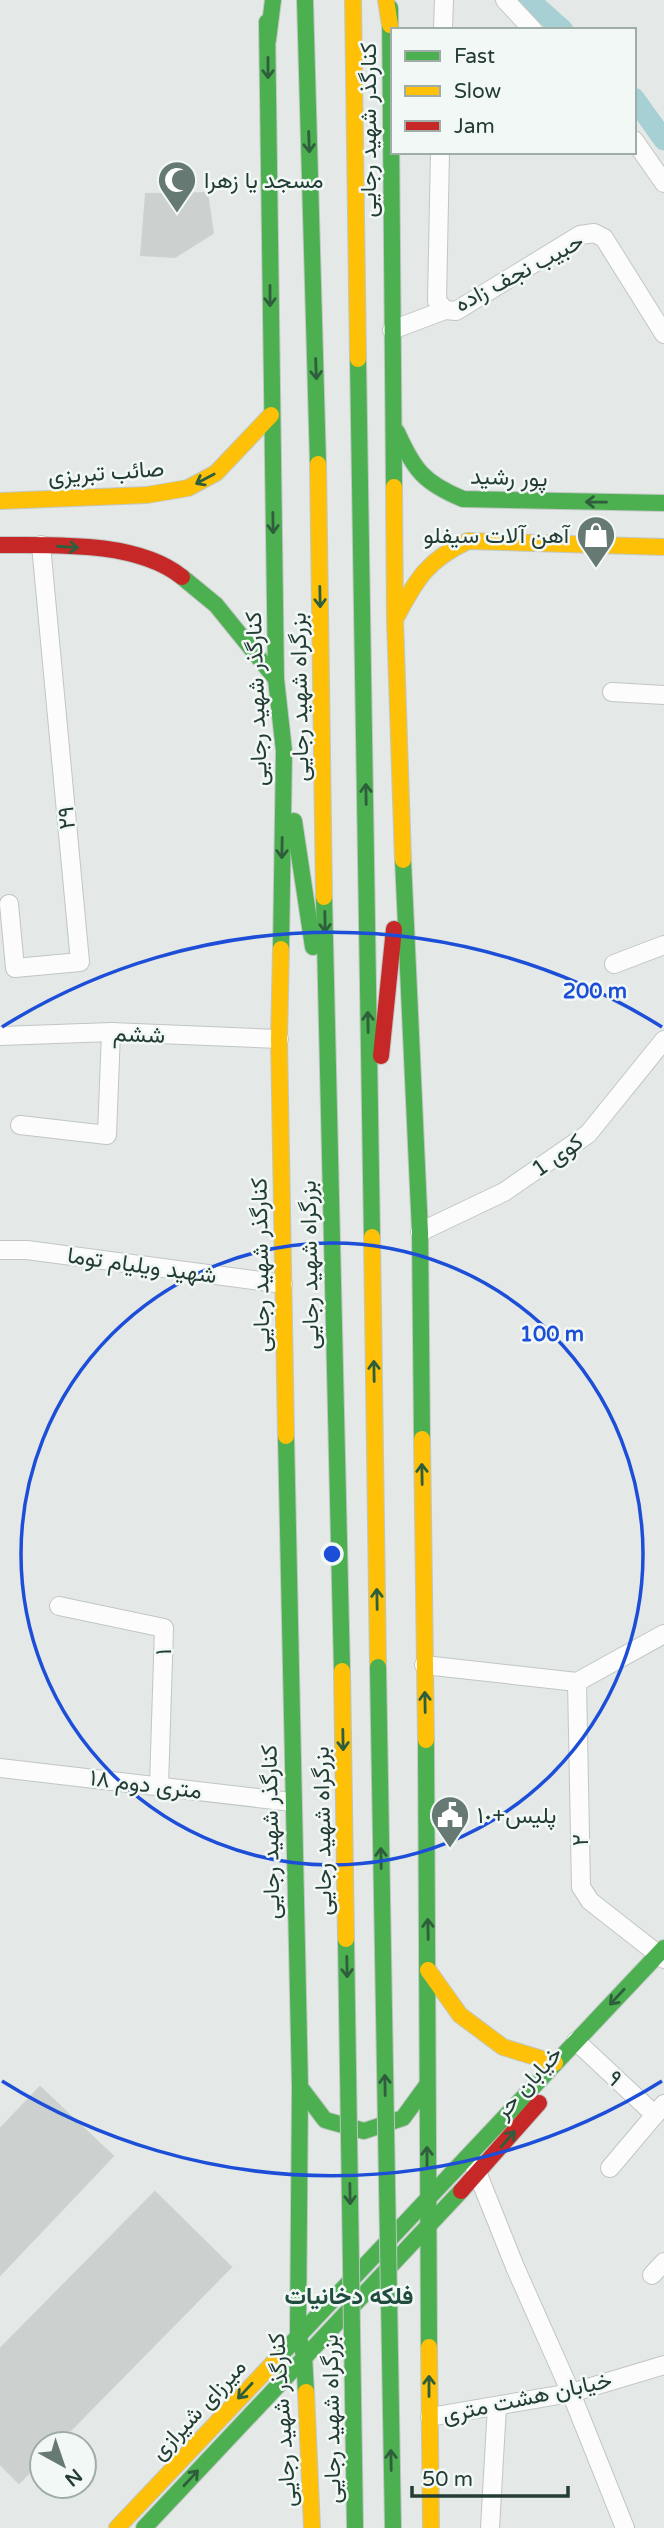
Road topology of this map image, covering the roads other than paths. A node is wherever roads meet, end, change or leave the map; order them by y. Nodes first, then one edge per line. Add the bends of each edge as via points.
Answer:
1 (267, 0) edge
2 (273, 0) edge
3 (305, 0) edge
4 (353, 0) edge
5 (388, 0) edge
6 (443, 0) edge
7 (505, 0) edge
8 (443, 28) edge
9 (531, 28) edge
10 (268, 40) junction
11 (636, 143) edge
12 (440, 154) edge
13 (664, 183) edge
14 (445, 310) junction
15 (392, 330) junction
16 (664, 334) edge
17 (271, 415) junction
18 (393, 422) junction
19 (0, 501) edge
20 (664, 503) edge
21 (0, 545) edge
22 (41, 545) junction
23 (664, 547) edge
24 (395, 620) junction
25 (276, 679) junction
26 (612, 692) dead end
27 (664, 695) edge
28 (284, 751) junction
29 (402, 839) junction
30 (9, 904) dead end
31 (664, 946) edge
32 (614, 964) dead end
33 (111, 1032) junction
34 (326, 1034) junction
35 (0, 1036) edge
36 (279, 1039) junction
37 (664, 1040) edge
38 (20, 1125) dead end
39 (370, 1165) junction
40 (420, 1232) junction
41 (0, 1250) edge
42 (283, 1284) junction
43 (58, 1606) dead end
44 (664, 1634) edge
45 (424, 1665) junction
46 (577, 1682) junction
47 (0, 1768) edge
48 (159, 1785) junction
49 (292, 1802) junction
50 (662, 1958) edge
51 (428, 1970) junction
52 (582, 2046) junction
53 (555, 2063) junction
54 (427, 2085) junction
55 (300, 2087) junction
56 (659, 2109) edge
57 (470, 2153) junction
58 (610, 2168) dead end
59 (477, 2174) junction
60 (427, 2199) junction
61 (429, 2225) junction
62 (298, 2335) junction
63 (304, 2355) junction
64 (664, 2365) edge
65 (571, 2393) junction
66 (496, 2406) junction
67 (429, 2417) junction
68 (117, 2528) edge
69 (144, 2528) edge
70 (312, 2528) edge
71 (355, 2528) edge
72 (393, 2528) edge
73 (431, 2528) edge
74 (490, 2528) edge
75 (625, 2528) edge

1 - 10 main road, کنارگذر شهید رجایی
2 - 10 main road
3 -> 34 main road, بزرگراه شهید رجایی via 317,415
39 -> 4 main road
5 - 15 main road, کنارگذر شهید رجایی
6 - 8 street
7 - 9 street
10 -> 17 main road, کنارگذر شهید رجایی
11 - 13 street
12 - 14 street via 437,301
14 - 15 street, حبیب نجف زاده
14 - 16 street, حبیب نجف زاده via 456,311 580,234 594,233 604,237
15 - 18 main road, کنارگذر شهید رجایی
17 -> 19 main road, صائب تبریزی via 216,473 188,488 147,495
17 -> 25 main road, کنارگذر شهید رجایی
20 -> 18 main road, پور رشید via 463,499 435,488 413,468
18 - 24 main road, کنارگذر شهید رجایی
21 - 22 main road
22 -> 25 main road via 121,550 174,571 216,605
22 - 30 street, ۲۹ via 80,962 15,968
23 - 24 main road via 468,541 440,553 418,575
24 - 29 main road, کنارگذر شهید رجایی
25 - 28 main road, کنارگذر شهید رجایی
26 - 27 street
28 - 34 main road
28 -> 36 main road, کنارگذر شهید رجایی
29 - 39 main road
29 - 40 main road, کنارگذر شهید رجایی
31 - 32 street
33 - 35 street, ششم
33 - 36 street, ششم
33 - 38 street via 107,1135
34 -> 71 main road, بزرگراه شهید رجایی, bridge via 342,1671
36 - 42 main road, کنارگذر شهید رجایی
37 - 40 street, کوی 1 via 588,1134 504,1192
72 -> 39 main road, bridge
45 -> 40 main road, کنارگذر شهید رجایی
41 - 42 street, شهید ویلیام توما
42 - 49 main road, کنارگذر شهید رجایی
43 - 48 street, ۱ via 164,1628
44 - 46 street
45 - 46 street
51 -> 45 main road, کنارگذر شهید رجایی
46 - 50 street, ۲ via 581,1886 590,1901
47 - 48 street, ۱۸ متری دوم
48 - 49 street, ۱۸ متری دوم
49 - 55 main road, کنارگذر شهید رجایی
50 - 52 main road, خیابان حر
51 - 53 main road via 460,2015 503,2047
51 - 54 main road, کنارگذر شهید رجایی
52 - 53 main road, خیابان حر
52 - 56 street, ۹
59 -> 52 main road, خیابان حر
53 - 57 main road, خیابان حر
54 - 55 main road via 403,2118 364,2132 325,2120
60 -> 54 main road, کنارگذر شهید رجایی
55 - 62 main road, کنارگذر شهید رجایی
56 - 58 street
57 - 59 street
57 - 60 main road, خیابان حر
59 - 61 main road, خیابان حر
59 - 65 street
60 - 61 main road, کنارگذر شهید رجایی
60 - 62 main road, میرزای شیرازی
61 - 63 main road, میرزای شیرازی
67 -> 61 main road, کنارگذر شهید رجایی
62 - 63 main road, کنارگذر شهید رجایی
62 -> 68 main road, میرزای شیرازی
69 -> 63 main road, میرزای شیرازی
63 - 70 main road, کنارگذر شهید رجایی
64 - 65 street, خیابان هشت متری
65 - 66 street, خیابان هشت متری
65 - 75 street
66 - 67 street, خیابان هشت متری
66 - 74 street
67 - 73 main road, کنارگذر شهید رجایی

